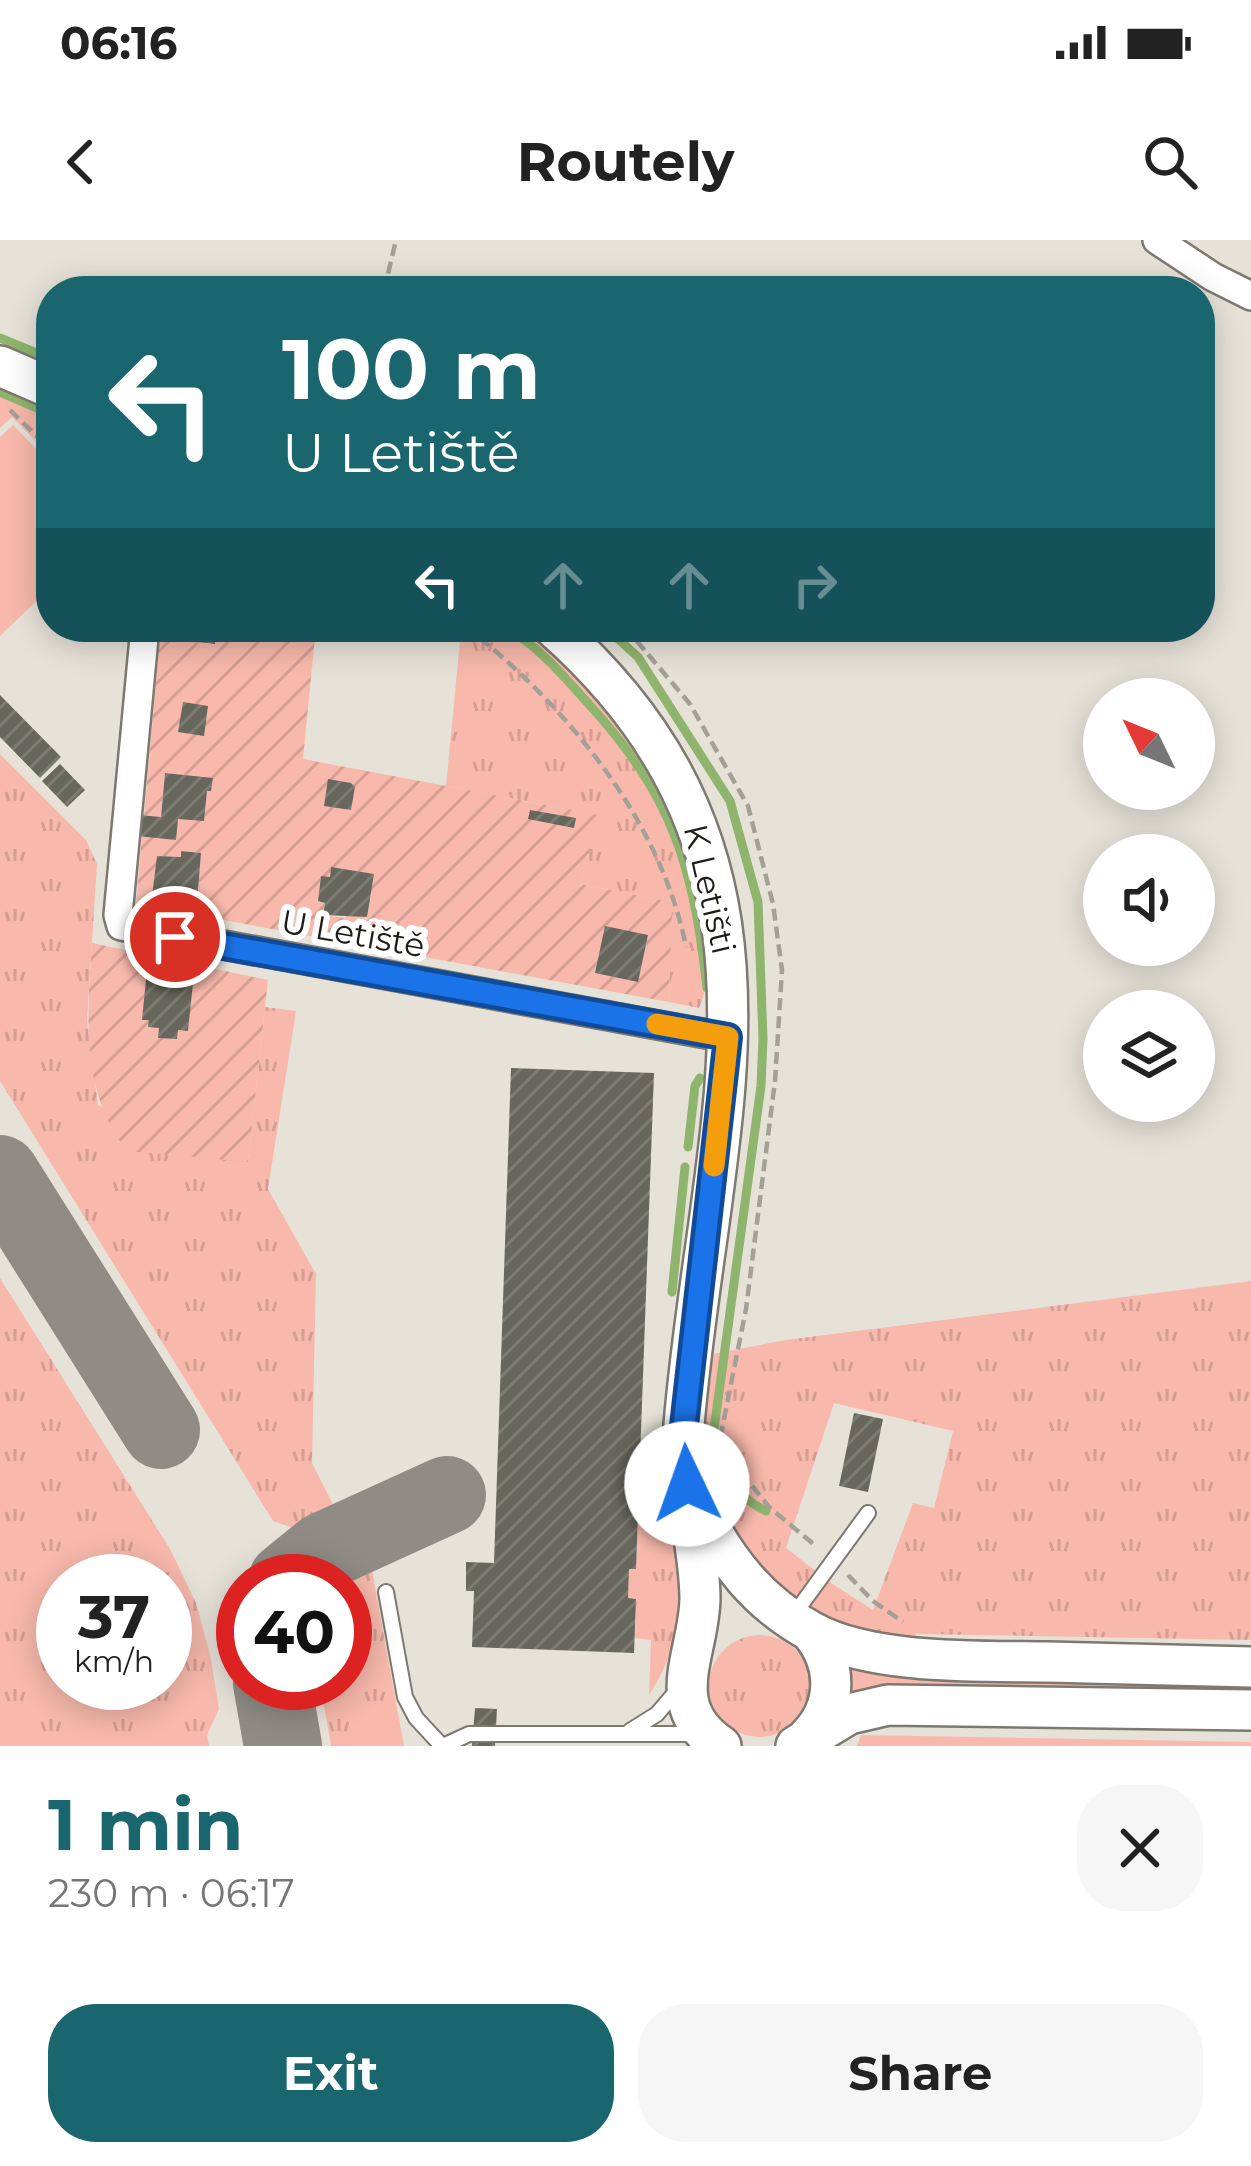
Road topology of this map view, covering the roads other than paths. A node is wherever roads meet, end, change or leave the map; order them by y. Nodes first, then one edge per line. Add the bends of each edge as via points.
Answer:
1 (1157, 240) edge
2 (1211, 276) edge
3 (1215, 278) edge
4 (1251, 296) edge
5 (0, 366) edge
6 (36, 382) edge
7 (144, 642) edge
8 (568, 642) edge
9 (728, 1037) junction
10 (687, 1484) junction
11 (868, 1513) dead end
12 (386, 1592) dead end
13 (797, 1622) junction
14 (689, 1663) junction
15 (1251, 1667) edge
16 (1251, 1710) edge
17 (614, 1736) junction
18 (547, 1740) edge
19 (801, 1742) edge
20 (717, 1743) edge
21 (442, 1746) edge

1 - 2 street
3 - 4 street
5 - 6 street
7 - 9 street, U Letiště via 122,926
8 - 9 street, K Letišti via 620,693 681,785 726,938
9 - 10 street, K Letišti via 684,1426
10 - 13 street, K Letišti via 725,1556
10 - 14 street, K Letišti via 700,1599
11 - 13 lane via 798,1609
12 - 21 lane via 405,1697
13 - 14 street, K Letišti via 759,1610 736,1614 706,1633
13 - 15 street, K Letišti via 850,1646 948,1659
13 - 19 street, K Letišti via 829,1662 832,1686 822,1720
14 - 17 lane via 657,1714
14 - 20 street, K Letišti via 691,1711
16 - 19 street, K Letišti via 888,1705 849,1714
17 - 18 lane
17 - 20 lane via 685,1733
18 - 21 lane via 469,1734

